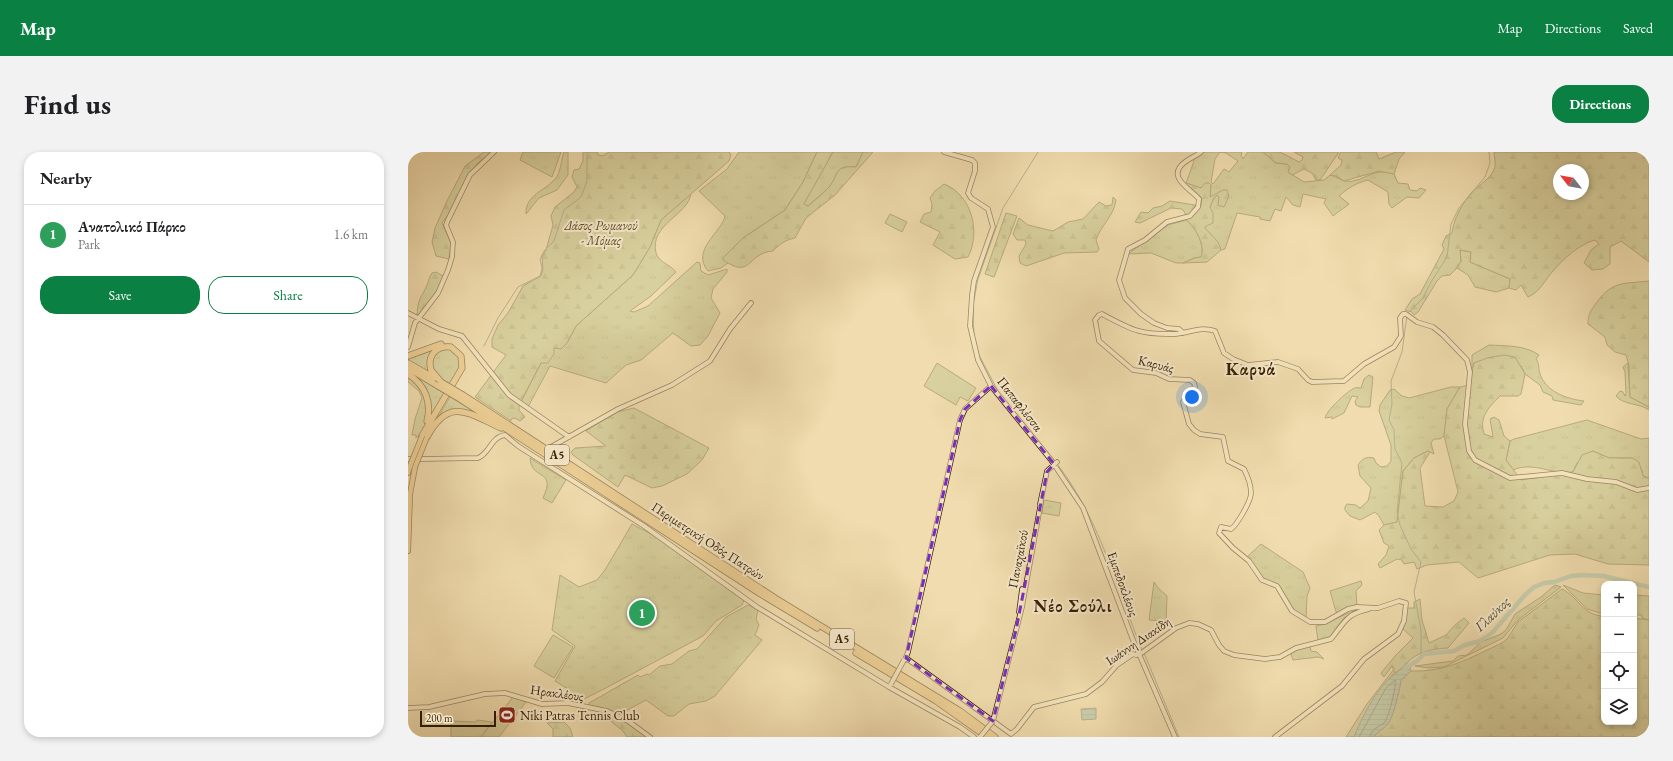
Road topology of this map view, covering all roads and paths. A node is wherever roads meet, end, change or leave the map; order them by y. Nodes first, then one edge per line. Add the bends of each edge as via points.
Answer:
1 (494, 152) edge
2 (944, 152) edge
3 (1201, 152) edge
4 (751, 303) dead end
5 (408, 313) edge
6 (419, 318) junction
7 (1183, 333) junction
8 (408, 347) edge
9 (410, 356) edge
10 (409, 365) edge
11 (408, 374) edge
12 (440, 384) junction
13 (991, 386) junction
14 (462, 397) junction
15 (424, 437) junction
16 (569, 437) junction
17 (551, 447) dead end
18 (535, 451) dead end
19 (531, 454) junction
20 (421, 459) dead end
21 (1056, 463) junction
22 (412, 467) junction
23 (408, 473) edge
24 (577, 475) junction
25 (1649, 488) edge
26 (408, 551) edge
27 (1373, 608) junction
28 (1138, 649) junction
29 (1133, 654) junction
30 (1140, 654) junction
31 (905, 659) junction
32 (890, 686) junction
33 (408, 708) edge
34 (993, 721) junction
35 (650, 737) edge
36 (974, 737) edge
37 (980, 737) edge
38 (987, 737) edge
39 (995, 737) edge
40 (1175, 737) edge
41 (1275, 737) edge

1 - 6 street via 470,174 448,220 447,226 453,242 448,270 438,293
2 - 13 street, Παπαφλέσσα via 975,163 968,193 971,198 988,209 993,227 974,281 970,326 978,360
3 - 7 street via 1184,163 1179,173 1181,183 1199,199 1197,209 1186,218 1164,224 1129,249 1119,280 1127,300 1150,321 1167,328 1179,328
4 - 16 street via 730,329 710,361 672,385 618,409
5 - 6 street
6 - 8 street
6 - 16 street via 439,329 462,336 509,395
7 - 25 street, Καρυάς via 1209,329 1215,331 1224,353 1233,359 1248,365 1278,362 1299,369 1311,382 1337,382 1346,380 1364,364 1395,347 1400,339 1400,318 1406,314 1443,335 1467,360 1470,372 1465,424 1468,447 1475,460 1510,478 1562,474 1616,482 1637,490
7 - 27 street, Καρυάς via 1138,332 1102,314 1095,320 1099,341 1133,370 1156,373 1171,380 1190,380 1194,383 1195,387 1183,402 1189,424 1200,434 1222,437 1228,461 1244,469 1251,491 1250,499 1236,526 1231,529 1221,527 1219,533 1249,561 1262,580 1277,586 1292,611 1304,620 1325,622 1348,609
9 - 15 highway via 447,343 458,347 467,359 464,373
10 - 12 highway, Περιμετρική Οδός Πατρών / Α5
11 - 15 highway via 420,384 428,398
12 - 14 highway, Περιμετρική Οδός Πατρών / Α5, bridge
12 - 15 highway via 431,370 430,357 439,348 451,347 462,356 462,368
13 - 21 street, Παπαφλέσσα
13 - 31 street via 965,409 960,420
14 - 24 highway, Περιμετρική Οδός Πατρών / Α5
14 - 39 highway, Περιμετρική Οδός Πατρών / Α5 via 775,598 960,711
15 - 22 main road, bridge
15 - 24 highway via 441,417 454,412 464,412 512,434
16 - 17 street
18 - 19 street
19 - 20 street via 504,435 496,438 478,458
19 - 32 street via 644,526 757,607
21 - 28 street, Εμπεδοκλέους via 1088,517
21 - 34 street, Παναχαϊκού via 1047,471 1022,607
22 - 23 main road
22 - 26 main road
24 - 38 highway, Περιμετρική Οδός Πατρών / Α5 via 759,593 936,701
27 - 30 street, Ιωάννη Διακίδη via 1349,616 1331,639 1296,648 1277,658 1265,659 1230,653 1220,648 1211,630 1190,623 1176,628
27 - 41 street, Καρυάς via 1399,601 1406,603 1398,634 1364,659 1342,686
28 - 29 street
28 - 30 street, Εμπεδοκλέους
29 - 30 street, Ιωάννη Διακίδη
29 - 34 street, Ιωάννη Διακίδη via 1117,664 1102,682 1086,694 1034,707 1012,733 1006,732
30 - 40 street, Εμπεδοκλέους
31 - 32 street, bridge
31 - 34 street, Ιωάννη Διακίδη via 945,684
32 - 36 street
33 - 35 street, Ηρακλέους via 429,708 485,694 504,693 538,703 568,703 608,711
34 - 37 street, bridge

